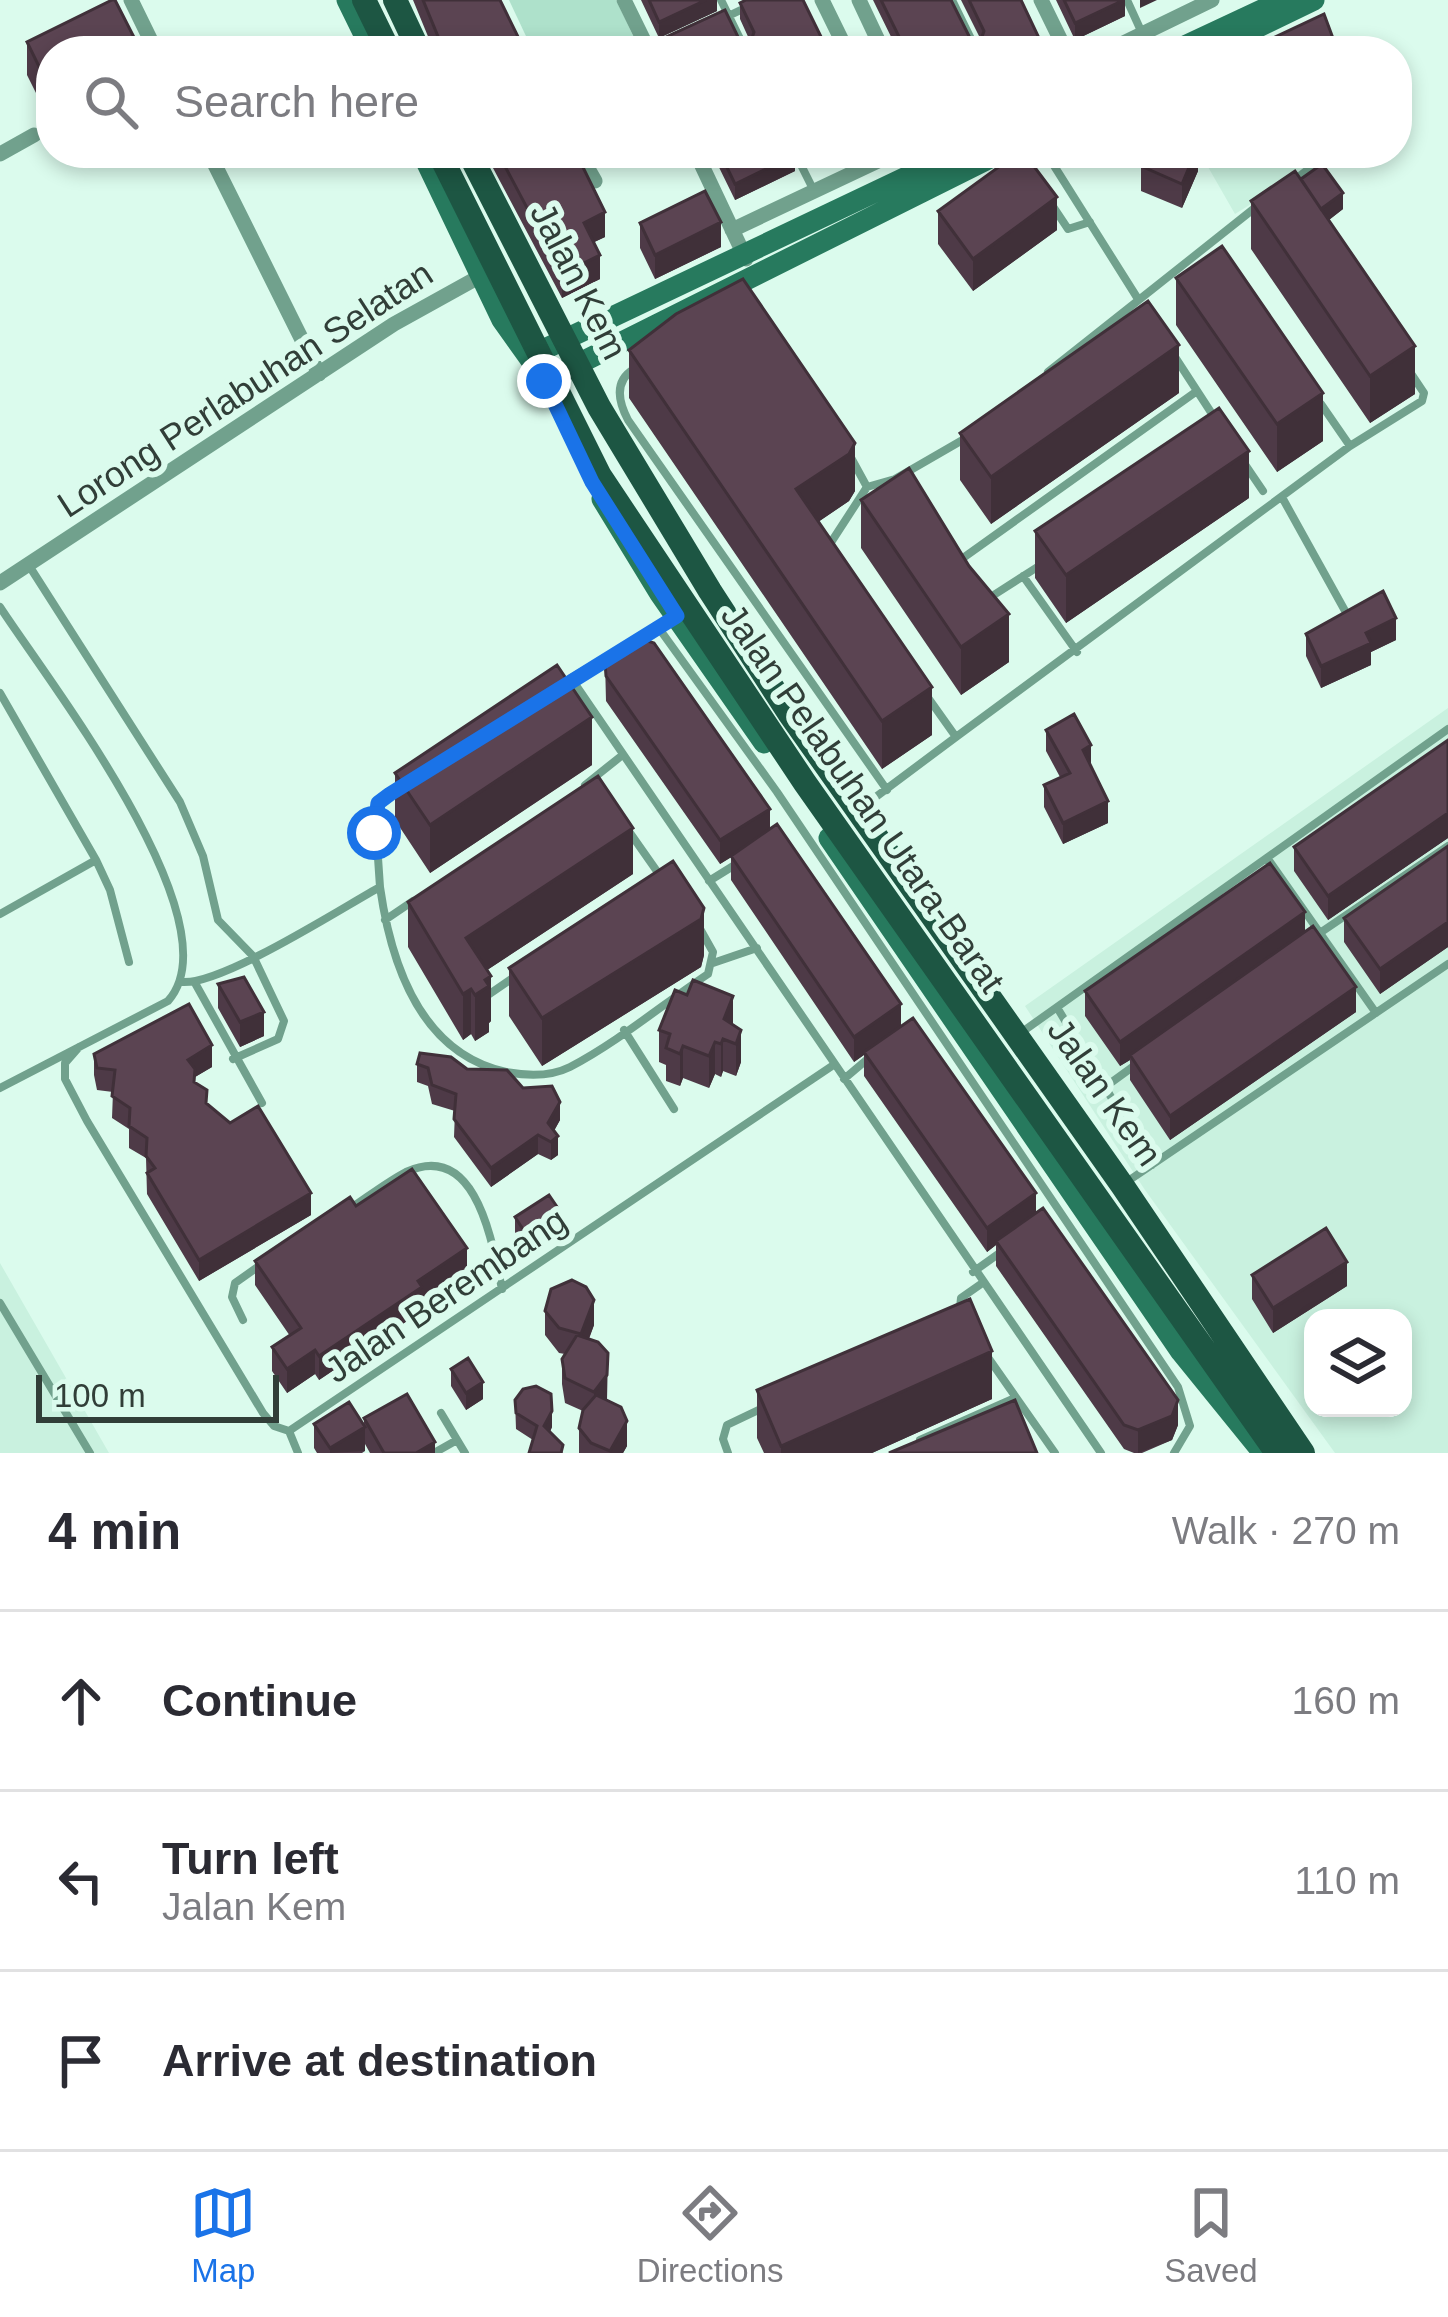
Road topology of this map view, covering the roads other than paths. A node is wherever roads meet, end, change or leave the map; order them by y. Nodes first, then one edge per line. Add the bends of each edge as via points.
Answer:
1 (130, 0) edge
2 (347, 0) edge
3 (364, 0) edge
4 (398, 0) edge
5 (624, 0) edge
6 (721, 0) edge
7 (761, 0) edge
8 (822, 0) edge
9 (859, 0) edge
10 (952, 0) edge
11 (1041, 0) edge
12 (1127, 0) edge
13 (1214, 0) edge
14 (1282, 0) edge
15 (1314, 0) edge
16 (729, 16) junction
17 (710, 25) edge
18 (1232, 32) junction
19 (1143, 34) junction
20 (148, 36) edge
21 (365, 36) edge
22 (382, 36) edge
23 (416, 36) edge
24 (642, 36) edge
25 (739, 36) edge
26 (840, 36) edge
27 (876, 36) edge
28 (970, 36) edge
29 (1059, 36) edge
30 (1139, 36) edge
31 (1220, 36) edge
32 (1227, 36) edge
33 (34, 135) dead end
34 (0, 154) edge
35 (216, 168) edge
36 (429, 168) edge
37 (447, 168) edge
38 (480, 168) edge
39 (481, 168) edge
40 (588, 168) edge
41 (703, 168) edge
42 (802, 168) edge
43 (863, 168) edge
44 (930, 168) edge
45 (968, 168) edge
46 (1055, 168) edge
47 (1310, 168) edge
48 (1058, 172) junction
49 (596, 181) edge
50 (1284, 187) edge
51 (814, 191) junction
52 (1267, 200) edge
53 (1090, 222) junction
54 (732, 230) junction
55 (1209, 246) junction
56 (526, 251) junction
57 (1222, 264) edge
58 (739, 275) junction
59 (480, 276) junction
60 (1138, 298) junction
61 (1149, 316) edge
62 (570, 336) junction
63 (1170, 350) edge
64 (530, 356) junction
65 (583, 360) junction
66 (1402, 360) edge
67 (649, 362) edge
68 (319, 374) junction
69 (544, 381) junction
70 (1035, 382) edge
71 (1197, 391) junction
72 (1312, 392) edge
73 (983, 424) edge
74 (1218, 424) edge
75 (1350, 446) junction
76 (847, 451) edge
77 (1240, 457) edge
78 (895, 479) junction
79 (867, 487) junction
80 (1263, 491) dead end
81 (906, 496) edge
82 (1283, 499) junction
83 (939, 550) edge
84 (833, 561) edge
85 (1041, 564) edge
86 (28, 565) junction
87 (1023, 576) junction
88 (0, 583) edge
89 (0, 607) edge
90 (975, 608) edge
91 (1350, 620) edge
92 (668, 621) junction
93 (1077, 652) junction
94 (915, 678) edge
95 (571, 679) junction
96 (559, 685) edge
97 (0, 693) edge
98 (1448, 729) edge
99 (956, 737) junction
100 (620, 757) junction
101 (592, 780) junction
102 (410, 782) edge
103 (887, 790) junction
104 (574, 793) edge
105 (606, 800) edge
106 (865, 805) junction
107 (620, 819) edge
108 (800, 825) junction
109 (782, 836) edge
110 (1448, 846) edge
111 (745, 859) edge
112 (1268, 859) junction
113 (96, 860) junction
114 (661, 877) junction
115 (709, 881) junction
116 (380, 886) junction
117 (642, 890) edge
118 (672, 892) edge
119 (424, 894) edge
120 (0, 914) edge
121 (385, 920) junction
122 (695, 922) edge
123 (1320, 932) junction
124 (1302, 945) edge
125 (757, 948) junction
126 (253, 956) junction
127 (129, 962) dead end
128 (713, 964) junction
129 (1448, 964) edge
130 (527, 968) edge
131 (182, 982) junction
132 (195, 983) junction
133 (488, 995) edge
134 (1058, 1009) junction
135 (1376, 1013) junction
136 (928, 1019) junction
137 (624, 1030) junction
138 (912, 1030) edge
139 (1022, 1032) junction
140 (79, 1047) junction
141 (880, 1050) edge
142 (233, 1059) junction
143 (1141, 1061) edge
144 (832, 1066) junction
145 (844, 1079) junction
146 (1105, 1087) junction
147 (0, 1088) edge
148 (262, 1103) edge
149 (674, 1109) dead end
150 (1151, 1165) junction
151 (1128, 1181) junction
152 (1059, 1211) junction
153 (331, 1220) edge
154 (1042, 1223) edge
155 (1007, 1248) edge
156 (275, 1256) edge
157 (973, 1272) junction
158 (981, 1284) junction
159 (502, 1288) junction
160 (0, 1303) edge
161 (243, 1320) dead end
162 (965, 1322) edge
163 (978, 1341) edge
164 (1197, 1373) junction
165 (1015, 1398) junction
166 (783, 1399) edge
167 (441, 1413) dead end
168 (289, 1431) junction
169 (458, 1440) junction
170 (912, 1444) edge
171 (1311, 1452) edge
172 (90, 1453) edge
173 (298, 1453) edge
174 (434, 1453) edge
175 (465, 1453) edge
176 (728, 1453) edge
177 (1055, 1453) edge
178 (1101, 1453) edge
179 (1174, 1453) edge
180 (1247, 1453) edge
181 (1263, 1453) edge
182 (1277, 1453) edge

1 - 20 street
2 - 21 street
3 - 22 main road
4 - 23 main road
5 - 24 street
6 - 16 lane
7 - 16 lane
8 - 26 street
9 - 27 street
10 - 28 lane
11 - 29 street
12 - 19 lane
13 - 18 street
13 - 19 street
14 - 18 street
15 - 18 street
16 - 17 lane
16 - 25 lane
18 - 31 street
18 - 32 street
19 - 30 street
33 - 34 street
35 - 68 street
36 - 59 street
37 - 182 main road, Jalan Pelabuhan Utara-Barat, bridge via 600,476 805,783
38 - 171 main road, Jalan Pelabuhan Utara-Barat, bridge via 599,407 699,574
39 - 56 street, Jalan Kem
40 - 49 street
41 - 54 street
42 - 51 lane
43 - 51 street
44 - 58 street
45 - 58 street
46 - 48 lane
47 - 50 lane
48 - 53 lane
48 - 53 lane via 1041,185 1068,229
51 - 54 street
52 - 55 lane
53 - 60 lane
54 - 58 street
55 - 57 lane
55 - 60 lane
56 - 59 street, Lorong Perlabuhan Selatan
56 - 62 street, Jalan Kem
58 - 62 street
58 - 65 street
59 - 64 street
59 - 68 street, Lorong Perlabuhan Selatan
60 - 61 lane
60 - 70 lane
62 - 64 street
62 - 65 street, Jalan Kem
63 - 71 lane
64 - 69 street
65 - 69 street
65 - 106 street, Jalan Kem via 638,465
66 - 75 lane via 1422,401
67 - 103 lane via 621,383 628,420
68 - 86 street, Lorong Perlabuhan Selatan
69 - 92 street
71 - 74 lane
71 - 83 lane via 950,567
72 - 75 lane
73 - 78 lane
75 - 82 lane
76 - 79 lane
77 - 80 lane
78 - 79 lane
78 - 81 lane
79 - 84 lane via 829,540
82 - 91 lane
82 - 93 lane
85 - 87 lane
86 - 88 street, Lorong Perlabuhan Selatan
86 - 126 lane via 180,802 218,920
87 - 90 lane
87 - 93 lane
89 - 131 lane via 160,861 182,939
92 - 95 lane
92 - 108 lane
92 - 164 street
93 - 99 lane
94 - 99 lane
95 - 96 lane
95 - 100 lane
97 - 113 lane
98 - 112 lane
99 - 103 lane
100 - 101 lane
100 - 115 lane
101 - 104 lane
101 - 105 lane
102 - 116 lane via 378,803
103 - 106 lane
106 - 139 street, Jalan Kem
107 - 114 lane
108 - 109 lane
108 - 136 lane
110 - 123 lane
111 - 115 lane
112 - 123 lane
112 - 134 lane
113 - 120 lane
113 - 127 lane
114 - 117 lane
114 - 118 lane
115 - 125 lane
116 - 121 lane
116 - 126 lane
119 - 121 lane
121 - 137 lane via 421,1012 456,1051 486,1067 553,1072
122 - 128 lane
123 - 124 lane
123 - 135 lane
125 - 128 lane
125 - 144 lane
126 - 132 lane
126 - 142 lane via 284,1031
128 - 137 lane
129 - 135 lane
130 - 133 lane
131 - 132 lane
131 - 140 lane via 168,1001
132 - 142 lane
134 - 139 lane
134 - 146 lane
135 - 150 lane
136 - 138 lane
136 - 152 lane
137 - 149 lane
139 - 151 street, Jalan Kem
140 - 147 lane
140 - 168 lane via 65,1064 65,1079 87,1121 263,1413
141 - 145 lane
142 - 148 lane
143 - 146 lane
144 - 145 lane
144 - 159 lane, Jalan Berembang
145 - 157 lane
146 - 150 lane
150 - 151 lane
151 - 171 street, Jalan Kem
152 - 154 lane
152 - 179 lane via 1178,1388 1190,1426
153 - 159 lane via 405,1173 450,1169 486,1219
155 - 157 lane
156 - 161 lane via 235,1283
157 - 158 lane
158 - 162 lane via 962,1298
158 - 178 lane
159 - 168 lane, Jalan Berembang
160 - 172 lane
163 - 165 lane
164 - 180 street
164 - 181 street
165 - 170 lane
165 - 177 lane
166 - 176 lane via 727,1425
167 - 169 lane
168 - 173 lane
169 - 174 lane
169 - 175 lane

